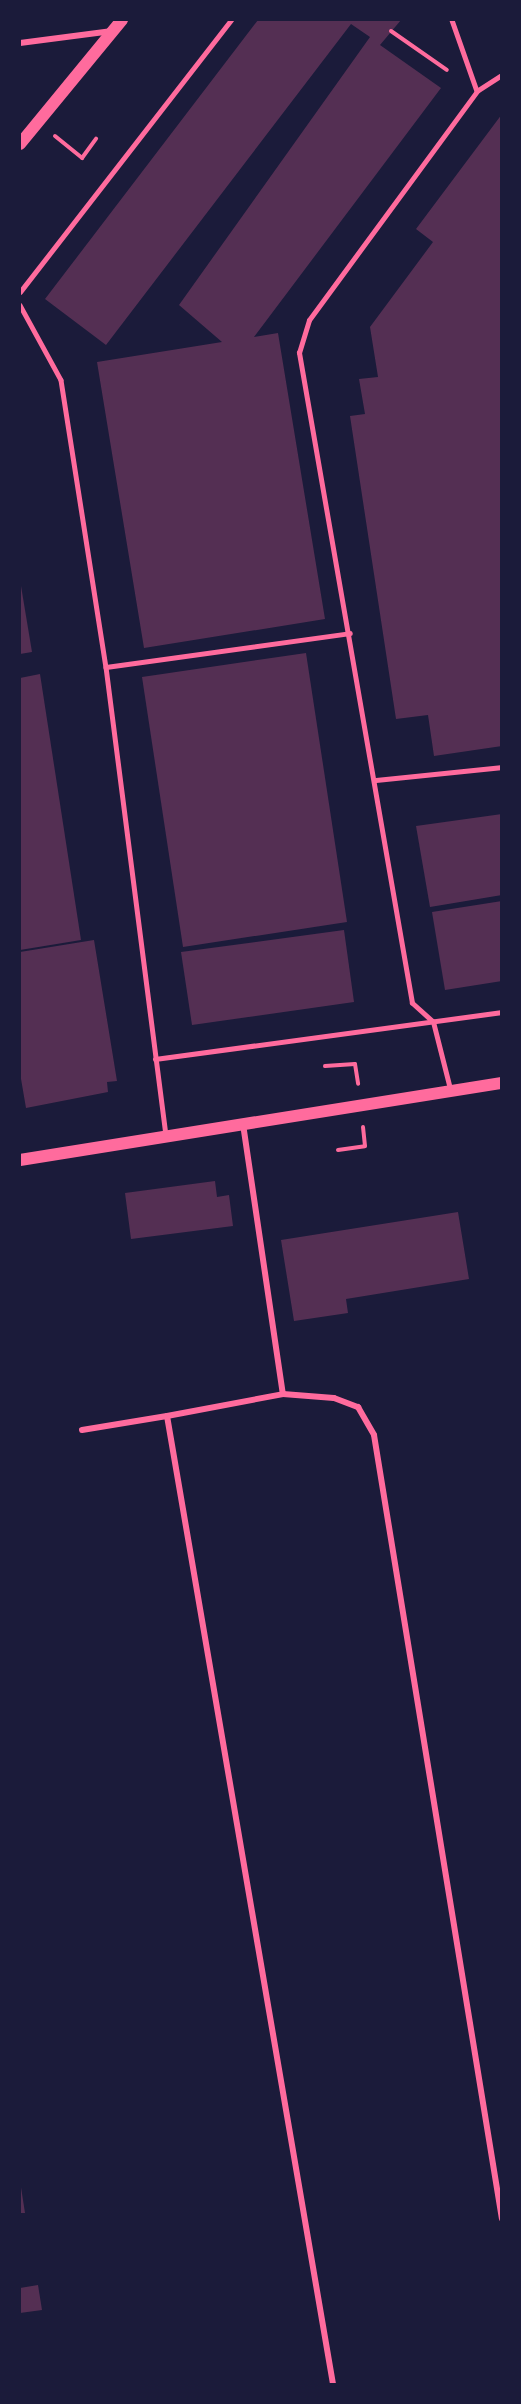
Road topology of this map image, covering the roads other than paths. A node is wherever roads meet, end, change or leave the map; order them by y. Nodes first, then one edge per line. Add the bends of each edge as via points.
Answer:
1 (122, 20) edge
2 (231, 20) edge
3 (452, 20) edge
4 (113, 30) junction
5 (20, 43) edge
6 (501, 75) edge
7 (477, 91) junction
8 (20, 144) edge
9 (20, 292) edge
10 (20, 304) edge
11 (350, 633) junction
12 (106, 668) junction
13 (501, 767) edge
14 (376, 780) junction
15 (501, 1012) edge
16 (433, 1022) junction
17 (155, 1059) junction
18 (501, 1083) edge
19 (450, 1092) junction
20 (243, 1123) junction
21 (166, 1135) junction
22 (20, 1160) edge
23 (283, 1394) junction
24 (167, 1416) junction
25 (82, 1430) dead end
26 (501, 2219) edge
27 (333, 2385) edge

1 - 4 main road
2 - 9 lane
3 - 7 lane
4 - 5 street
4 - 8 main road
6 - 7 lane
7 - 11 lane via 309,320 299,353
10 - 12 lane via 61,380
11 - 12 lane
11 - 14 lane
12 - 17 lane
13 - 14 lane
14 - 16 lane via 412,1004
15 - 16 lane
16 - 17 lane
16 - 19 lane
17 - 21 lane
18 - 19 main road
19 - 20 main road
20 - 21 main road
20 - 23 street
21 - 22 main road
23 - 24 street
23 - 26 street via 334,1398 358,1407 374,1435
24 - 25 street
24 - 27 street

